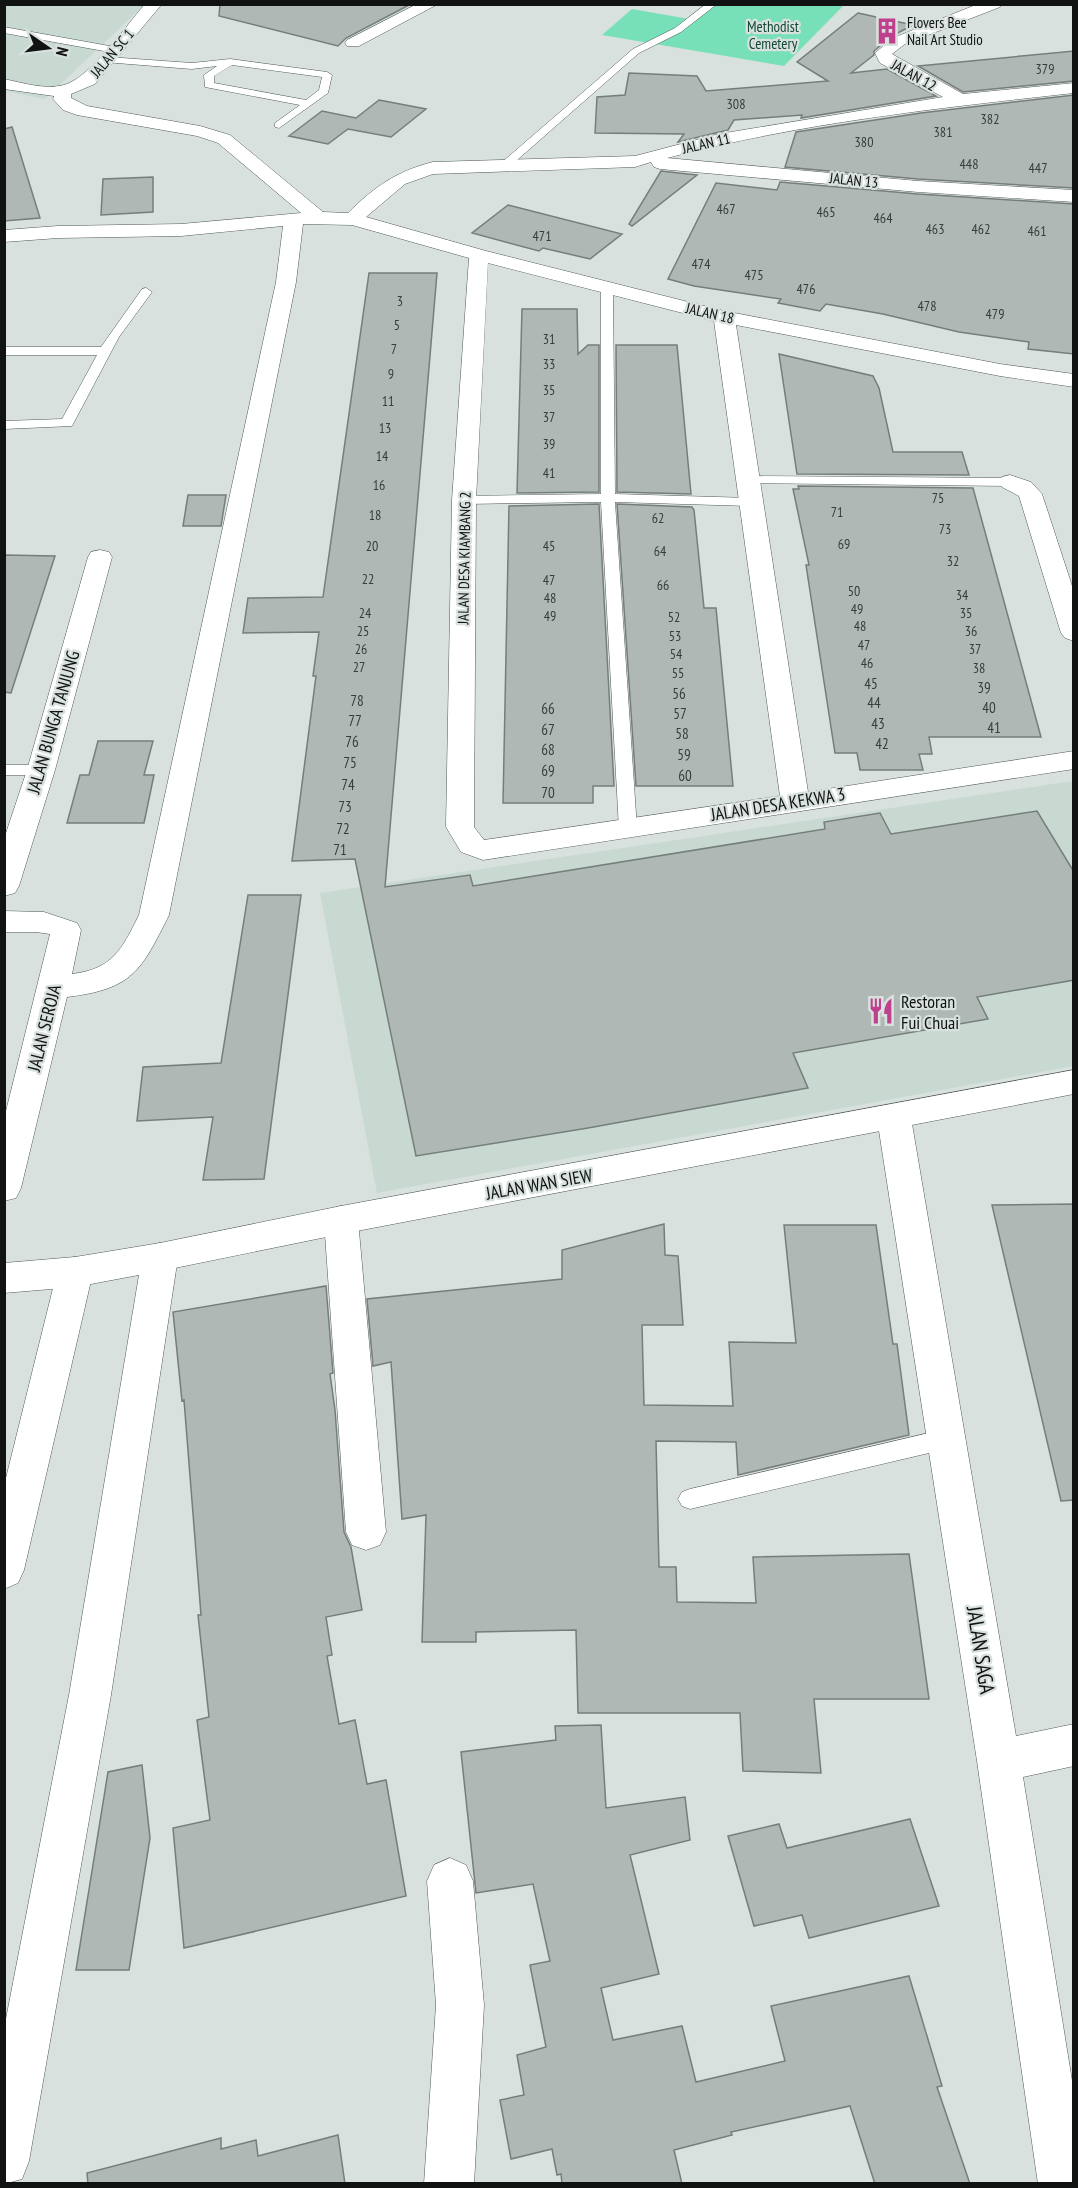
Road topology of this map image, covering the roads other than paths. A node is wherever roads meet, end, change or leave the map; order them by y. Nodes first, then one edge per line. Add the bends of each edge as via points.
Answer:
1 (713, 4) edge
2 (994, 4) edge
3 (427, 5) edge
4 (130, 6) dead end
5 (151, 7) edge
6 (4, 30) edge
7 (353, 43) dead end
8 (112, 55) junction
9 (230, 63) junction
10 (4, 84) edge
11 (1074, 88) edge
12 (63, 92) junction
13 (960, 100) junction
14 (308, 103) junction
15 (279, 125) dead end
16 (635, 161) junction
17 (504, 166) junction
18 (1074, 196) edge
19 (306, 218) junction
20 (353, 219) junction
21 (4, 236) edge
22 (479, 255) junction
23 (607, 289) junction
24 (146, 292) dead end
25 (724, 317) junction
26 (4, 351) edge
27 (106, 351) junction
28 (1074, 381) edge
29 (4, 426) edge
30 (1010, 482) joint
31 (748, 491) junction
32 (608, 498) junction
33 (464, 500) junction
34 (100, 557) dead end
35 (1074, 633) edge
36 (1074, 760) edge
37 (4, 770) edge
38 (41, 770) junction
39 (795, 801) junction
40 (628, 829) junction
41 (483, 850) joint
42 (4, 886) edge
43 (4, 922) edge
44 (54, 988) junction
45 (1074, 1082) edge
46 (894, 1118) junction
47 (4, 1188) edge
48 (341, 1220) junction
49 (160, 1257) junction
50 (75, 1272) junction
51 (4, 1278) edge
52 (946, 1439) junction
53 (690, 1499) dead end
54 (366, 1532) dead end
55 (4, 1570) edge
56 (1074, 1745) edge
57 (999, 1761) junction
58 (450, 1881) dead end
59 (4, 2161) edge
60 (449, 2184) edge
61 (1063, 2184) edge

1 - 17 lane via 678,30 636,51
2 - 13 street, JALAN 12 via 899,41 883,53 886,59
3 - 7 street
4 - 5 street
5 - 8 street, JALAN SC 1
6 - 8 lane
8 - 9 lane via 192,66
8 - 12 street, JALAN SC 1 via 89,80
9 - 14 lane via 327,75 324,91
9 - 14 lane via 209,75 209,85
10 - 12 street
11 - 13 street, JALAN 11
12 - 19 street via 62,99 69,106 82,111 200,131 224,139
13 - 16 street, JALAN 11 via 772,129
14 - 15 lane
16 - 17 street, JALAN 11
16 - 18 street, JALAN 13 via 923,187
17 - 20 street, JALAN 11 via 415,171 401,177
19 - 20 street, JALAN 18
19 - 21 street, JALAN 18 via 181,230
19 - 44 street via 286,282 154,915 137,947 115,974
20 - 22 street, JALAN 18
22 - 23 street, JALAN 18
22 - 33 street, JALAN DESA KIAMBANG 2
23 - 25 street, JALAN 18
23 - 32 lane
24 - 27 lane
25 - 28 street, JALAN 18
25 - 31 street
26 - 27 lane
27 - 29 lane via 67,423
30 - 31 lane
30 - 35 street via 1030,494
31 - 32 lane
31 - 39 street
32 - 33 lane
32 - 40 lane
33 - 41 street, JALAN DESA KIAMBANG 2 via 460,827 471,845
34 - 38 street, JALAN BUNGA TANJUNG
36 - 39 street, JALAN DESA KEKWA 3
37 - 38 lane
38 - 42 street, JALAN BUNGA TANJUNG
39 - 40 street, JALAN DESA KEKWA 3
40 - 41 street, JALAN DESA KEKWA 3
43 - 44 street, JALAN SEROJA via 48,922 66,930
44 - 47 street, JALAN SEROJA
45 - 46 street, JALAN WAN SIEW
46 - 48 street, JALAN WAN SIEW
46 - 52 street, JALAN SAGA
48 - 49 street, JALAN WAN SIEW
48 - 54 street
49 - 50 street, JALAN WAN SIEW
49 - 59 street via 90,1695
50 - 51 street, JALAN WAN SIEW
50 - 55 street
52 - 53 lane
52 - 57 street, JALAN SAGA
56 - 57 street
57 - 61 street, JALAN SAGA
58 - 60 street via 460,2005

